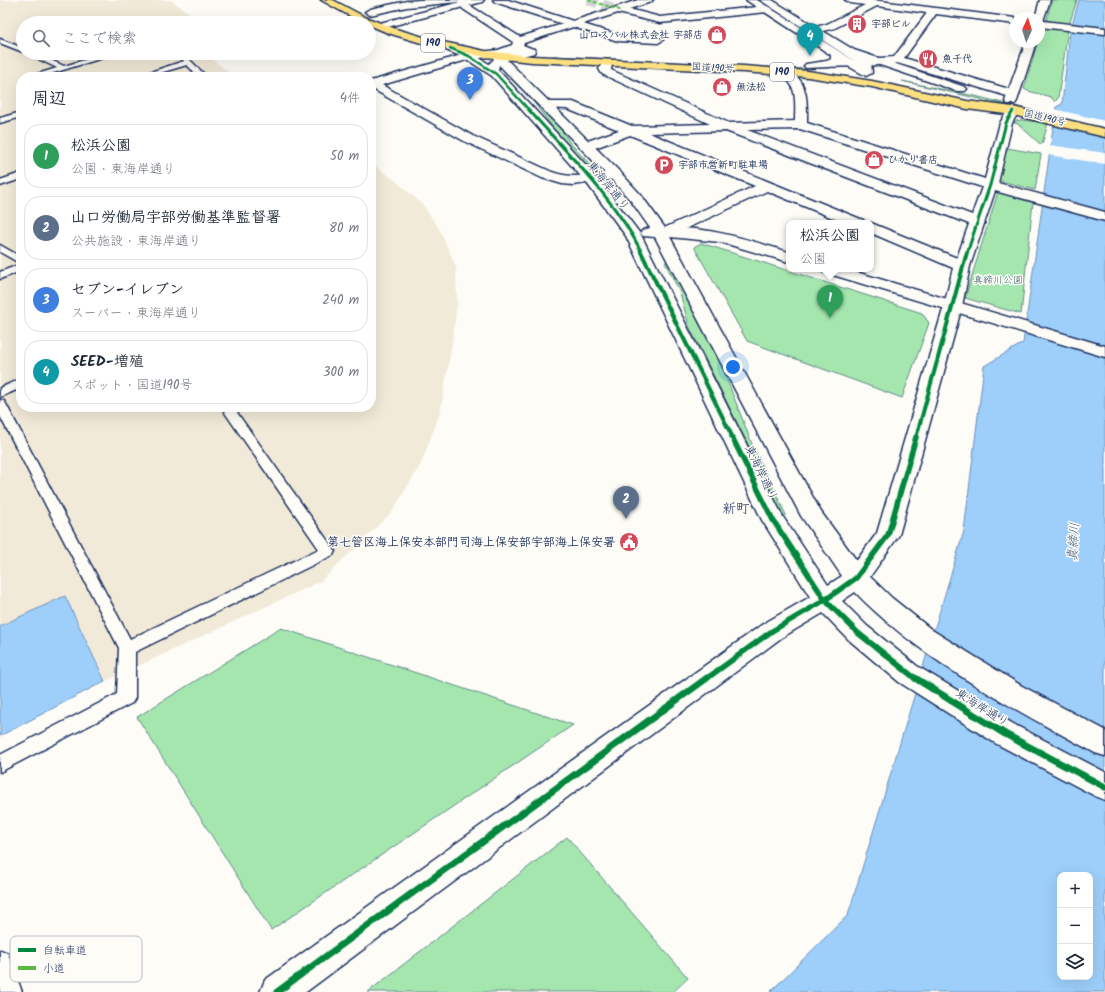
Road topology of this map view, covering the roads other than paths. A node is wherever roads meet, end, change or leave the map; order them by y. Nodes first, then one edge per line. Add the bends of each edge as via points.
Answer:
1 (326, 0) edge
2 (348, 0) edge
3 (479, 0) edge
4 (498, 0) edge
5 (648, 0) edge
6 (751, 0) edge
7 (850, 0) edge
8 (1045, 0) edge
9 (460, 1) edge
10 (874, 4) junction
11 (766, 5) edge
12 (620, 10) junction
13 (933, 11) junction
14 (370, 12) junction
15 (1041, 12) edge
16 (356, 16) edge
17 (660, 20) junction
18 (1009, 20) edge
19 (396, 22) junction
20 (376, 24) edge
21 (573, 24) junction
22 (1045, 25) edge
23 (380, 26) junction
24 (422, 29) dead end
25 (815, 30) junction
26 (1105, 31) edge
27 (437, 34) dead end
28 (658, 40) junction
29 (0, 41) edge
30 (467, 42) junction
31 (16, 47) edge
32 (450, 48) junction
33 (1029, 48) edge
34 (530, 51) junction
35 (503, 52) junction
36 (852, 52) junction
37 (836, 54) junction
38 (469, 56) junction
39 (656, 57) junction
40 (45, 60) edge
41 (92, 60) edge
42 (547, 60) junction
43 (897, 60) junction
44 (188, 62) joint
45 (878, 62) junction
46 (607, 63) junction
47 (853, 64) junction
48 (64, 68) junction
49 (813, 68) junction
50 (866, 68) junction
51 (50, 72) edge
52 (155, 72) edge
53 (198, 72) edge
54 (514, 72) junction
55 (783, 72) junction
56 (495, 74) junction
57 (376, 83) edge
58 (376, 86) edge
59 (961, 89) junction
60 (1012, 102) junction
61 (547, 105) junction
62 (1052, 115) junction
63 (16, 116) edge
64 (0, 121) edge
65 (801, 125) junction
66 (1105, 125) edge
67 (727, 127) junction
68 (631, 130) junction
69 (1105, 132) edge
70 (587, 146) junction
71 (615, 175) junction
72 (16, 178) edge
73 (591, 179) junction
74 (0, 183) edge
75 (990, 185) junction
76 (766, 186) junction
77 (1105, 217) edge
78 (851, 220) edge
79 (976, 222) junction
80 (874, 229) edge
81 (664, 232) junction
82 (633, 235) junction
83 (0, 248) edge
84 (786, 256) edge
85 (16, 258) edge
86 (962, 266) junction
87 (16, 269) edge
88 (838, 272) edge
89 (0, 276) edge
90 (953, 306) junction
91 (1105, 352) edge
92 (16, 385) edge
93 (0, 393) edge
94 (0, 404) edge
95 (231, 412) edge
96 (856, 578) junction
97 (825, 600) junction
98 (127, 648) junction
99 (1105, 744) edge
100 (0, 764) edge
101 (1105, 787) edge
102 (0, 961) edge
103 (11, 992) edge
104 (277, 992) edge

1 - 16 highway, 国道190号 / 190
2 - 14 highway, 190
3 - 9 street
4 - 21 street
5 - 12 street
6 - 11 street
7 - 10 street
8 - 15 street
9 - 14 street via 407,4
9 - 19 street
9 - 35 street
10 - 13 street
10 - 25 street via 831,26
11 - 17 street
11 - 25 street
11 - 37 street
12 - 17 street
12 - 21 street
13 - 18 street
13 - 43 street
14 - 19 highway, 190
17 - 28 street
19 - 23 street
19 - 24 highway, 190
20 - 23 highway, 国道190号 / 190
21 - 28 street via 618,38
21 - 35 street
22 - 26 street
23 - 32 highway, 国道190号 / 190
25 - 36 street
27 - 30 highway, 国道190号 / 190
28 - 39 street
29 - 31 lane
30 - 35 street
30 - 35 highway, 国道190号 / 190
32 - 35 highway, 国道190号 / 190
32 - 38 street, 東海岸通り
33 - 60 street
34 - 35 street
34 - 35 street
34 - 39 highway, 国道190号 / 190
35 - 38 street
35 - 42 highway, 国道190号 / 190
35 - 54 street, 東海岸通り
35 - 56 street via 494,64
36 - 45 street
36 - 50 street
37 - 47 street
37 - 49 street via 837,60
38 - 56 street, 東海岸通り
38 - 57 street
39 - 49 highway, 国道190号 / 190
40 - 48 lane
41 - 48 lane
42 - 46 highway, 国道190号 / 190
42 - 54 street via 525,63
43 - 45 street
43 - 60 street
44 - 52 lane
44 - 53 lane
45 - 50 street
45 - 59 street
46 - 55 highway, 国道190号 / 190
46 - 67 street via 606,72
47 - 49 street
47 - 50 street
48 - 51 lane
49 - 50 highway via 843,76
49 - 55 highway, 国道190号 / 190
49 - 60 highway, 国道190号 / 190 via 967,105
50 - 59 highway, 国道190号 / 190
50 - 60 highway via 890,82
54 - 61 street, 東海岸通り
55 - 65 street via 799,86
56 - 73 street, 東海岸通り
58 - 73 street via 506,158 566,180
59 - 60 highway, 国道190号 / 190
60 - 62 highway, 国道190号 / 190
60 - 75 street
61 - 68 street via 569,105
61 - 70 street, 東海岸通り
62 - 66 highway, 国道190号 / 190
62 - 69 highway, 国道190号 / 190
63 - 64 lane
65 - 67 street
65 - 75 street
67 - 68 street
67 - 79 street
68 - 70 street
68 - 76 street
70 - 71 street, 東海岸通り
71 - 73 street
71 - 81 street, 東海岸通り
72 - 74 lane
73 - 82 street, 東海岸通り
75 - 77 street
75 - 79 street
76 - 78 street
76 - 81 street
79 - 86 street
80 - 86 street
81 - 82 street
81 - 84 street via 706,234
81 - 96 street, 東海岸通り via 812,516
82 - 97 street, 東海岸通り via 773,520
83 - 85 lane
86 - 90 street
87 - 89 lane
88 - 90 street
90 - 91 street
90 - 96 street via 888,535
92 - 93 lane
94 - 98 lane
95 - 98 lane via 328,551
96 - 97 street
96 - 99 street, 東海岸通り via 883,605 923,637 1012,694
97 - 101 street, 東海岸通り via 858,633 908,674 1005,734
97 - 104 street via 772,631
98 - 100 lane via 126,698
102 - 103 lane

